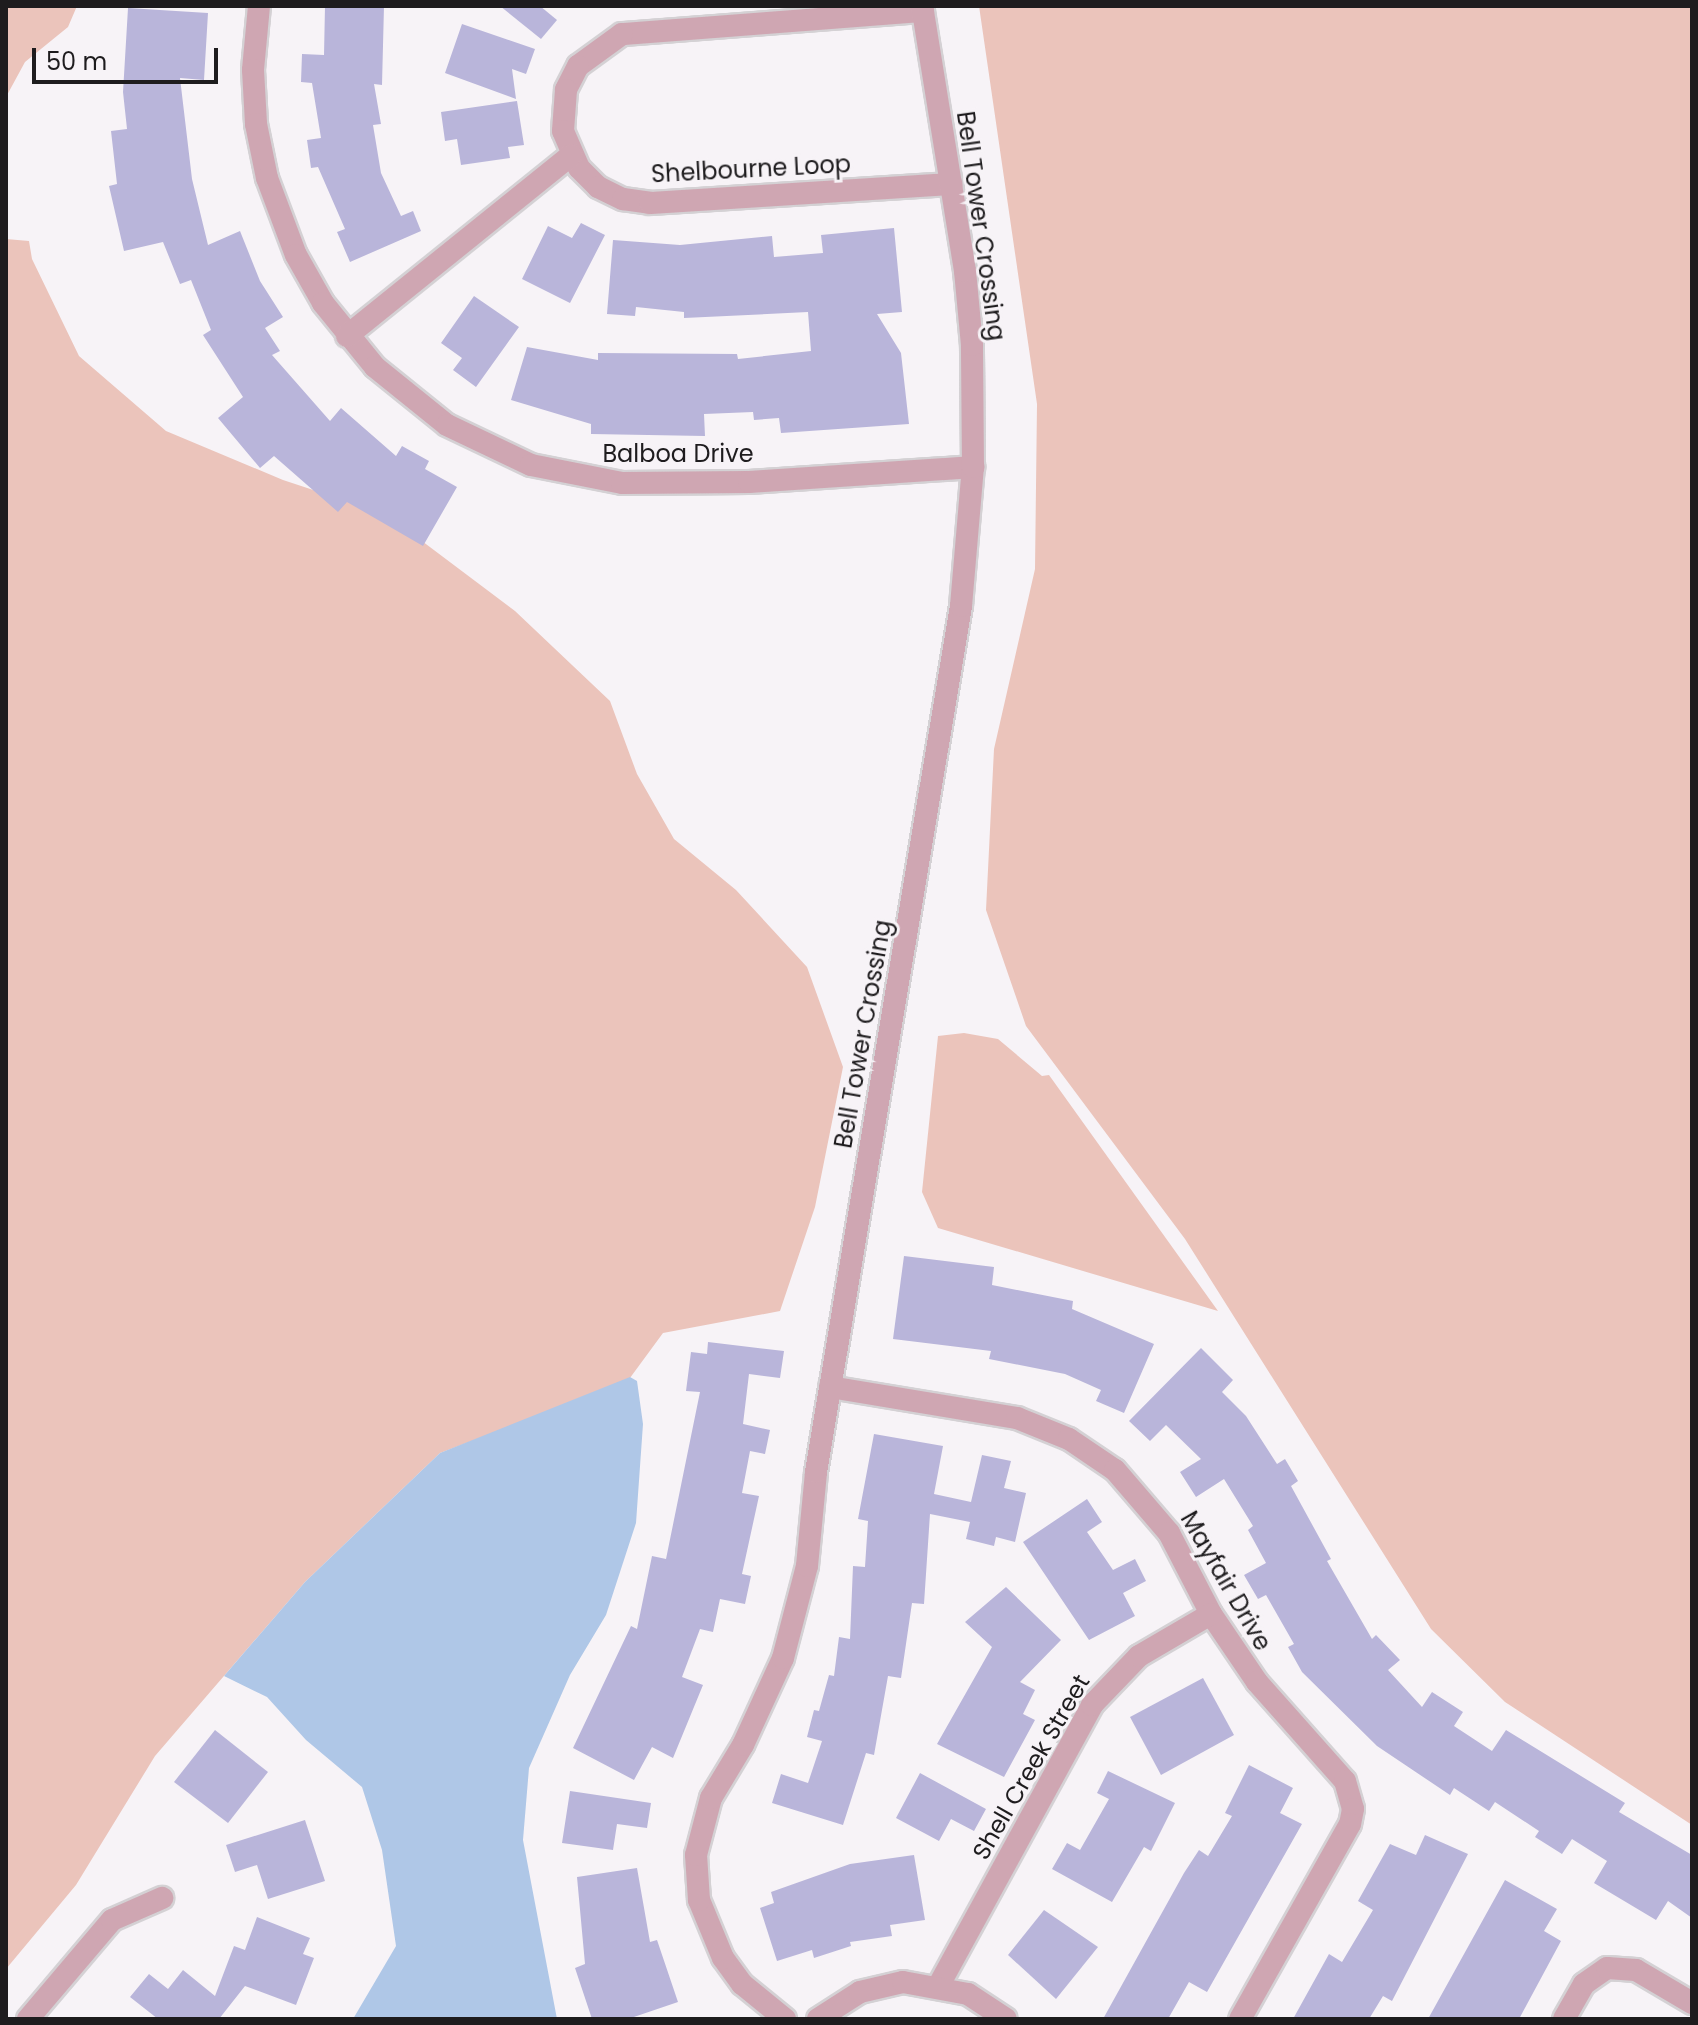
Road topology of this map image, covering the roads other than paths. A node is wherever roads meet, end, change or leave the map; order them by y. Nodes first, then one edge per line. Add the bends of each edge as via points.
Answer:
1 (259, 6) edge
2 (923, 8) edge
3 (571, 155) junction
4 (951, 184) junction
5 (347, 336) junction
6 (973, 467) junction
7 (830, 1387) junction
8 (1211, 1614) junction
9 (162, 1898) dead end
10 (939, 1985) junction
11 (1692, 2003) edge
12 (28, 2019) edge
13 (785, 2019) edge
14 (818, 2019) edge
15 (1006, 2019) edge
16 (1240, 2019) edge
17 (1564, 2019) edge

1 - 5 street, Balboa Drive via 253,70 267,178 296,255
2 - 3 street via 622,34 587,55 571,78 562,117
2 - 4 street, Bell Tower Crossing
3 - 4 street, Shelbourne Loop via 610,194 650,203
3 - 5 street
4 - 6 street, Bell Tower Crossing via 972,345
5 - 6 street, Balboa Drive via 398,389 447,425 502,454 561,473 652,485
6 - 7 street, Bell Tower Crossing via 961,606
7 - 8 street, Mayfair Drive via 1017,1418 1092,1453 1153,1510
7 - 13 street, Bell Tower Crossing via 807,1566 792,1628 771,1688 711,1798 696,1855 699,1900 723,1958 742,1984
8 - 10 street, Shell Creek Street via 1139,1656 1092,1705
8 - 16 street, Mayfair Drive via 1257,1682 1345,1781 1353,1809 1350,1824
9 - 12 street via 112,1920
10 - 14 street via 881,1985 840,2002
10 - 15 street via 968,1994
11 - 17 street via 1636,1970 1607,1968 1584,1984

